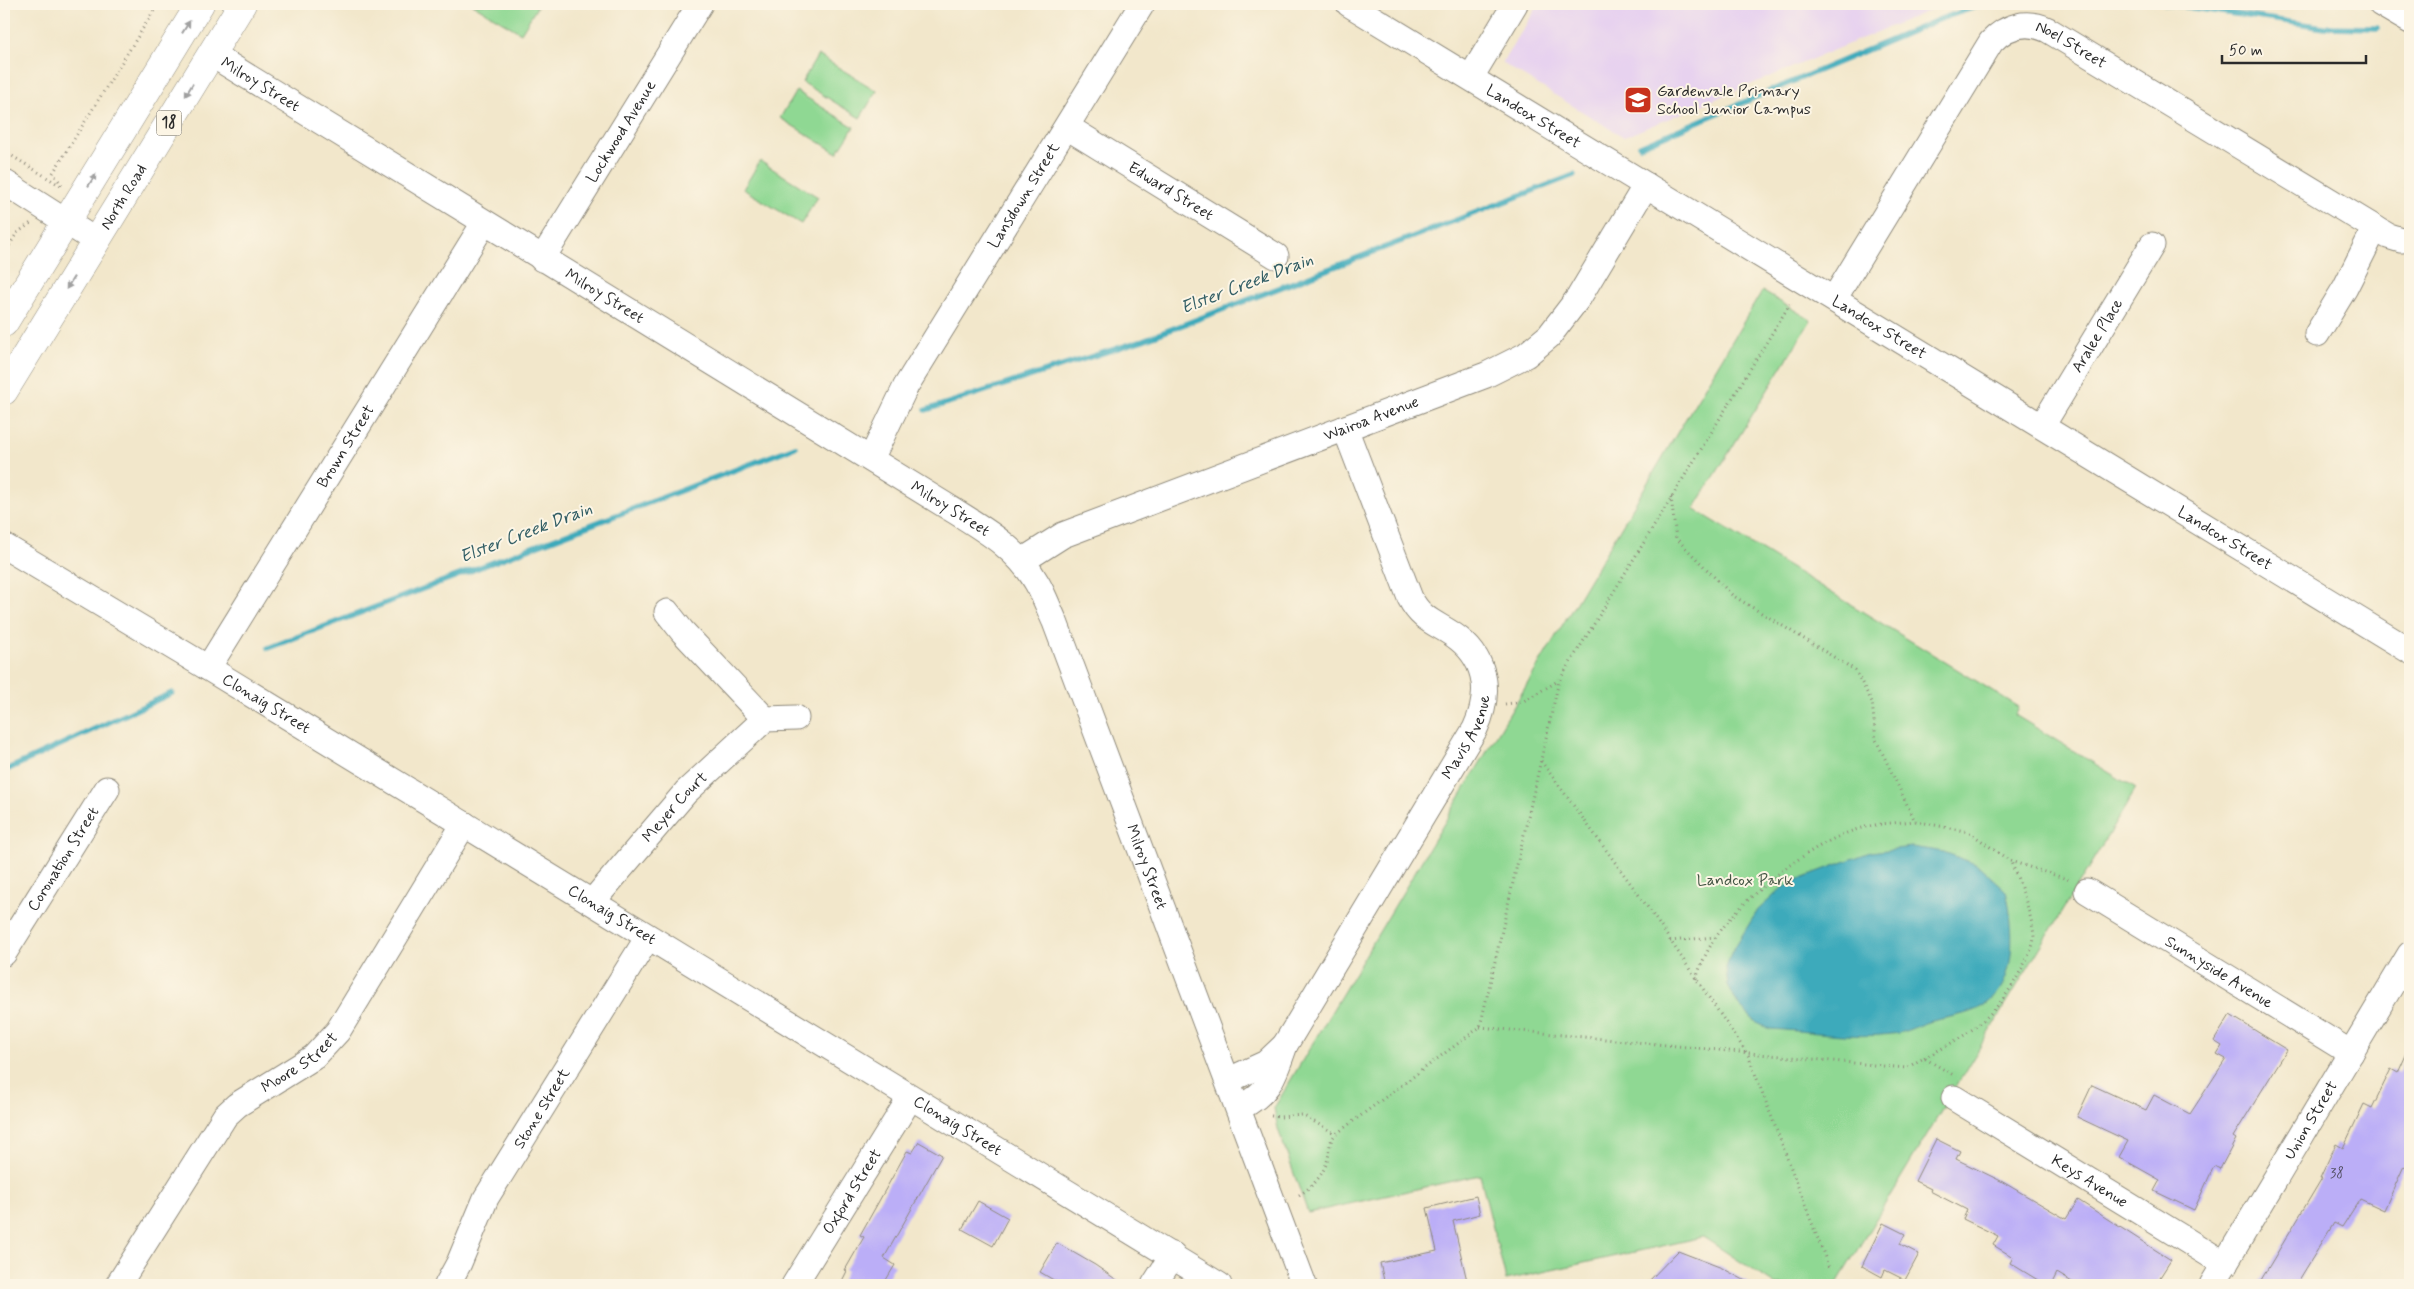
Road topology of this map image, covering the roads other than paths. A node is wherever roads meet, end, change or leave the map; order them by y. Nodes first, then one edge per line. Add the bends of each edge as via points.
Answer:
1 (200, 4) edge
2 (242, 4) edge
3 (700, 4) edge
4 (1142, 4) edge
5 (1349, 4) edge
6 (1515, 4) edge
7 (211, 54) junction
8 (1471, 77) junction
9 (1067, 127) junction
10 (4, 182) edge
11 (1646, 184) junction
12 (66, 222) junction
13 (484, 223) junction
14 (2391, 234) edge
15 (96, 241) junction
16 (2152, 245) dead end
17 (1276, 256) dead end
18 (542, 259) junction
19 (1834, 299) junction
20 (4, 323) edge
21 (2317, 334) dead end
22 (4, 391) edge
23 (2042, 426) junction
24 (1346, 428) junction
25 (863, 454) junction
26 (4, 546) edge
27 (1022, 561) junction
28 (667, 612) dead end
29 (2410, 651) edge
30 (208, 668) junction
31 (796, 718) dead end
32 (765, 719) junction
33 (106, 789) dead end
34 (464, 824) junction
35 (2082, 888) road end
36 (592, 902) junction
37 (648, 937) junction
38 (4, 953) edge
39 (2410, 954) edge
40 (1285, 1045) junction
41 (2351, 1053) junction
42 (1229, 1080) junction
43 (1956, 1088) road end
44 (910, 1098) junction
45 (1239, 1108) junction
46 (1173, 1255) junction
47 (2225, 1264) junction
48 (118, 1285) edge
49 (447, 1285) edge
50 (794, 1285) edge
51 (1154, 1285) edge
52 (1219, 1285) edge
53 (1304, 1285) edge
54 (2212, 1285) edge

12 -> 1 highway, 18
2 - 7 highway, North Road / 18
3 - 18 street, Lockwood Avenue
4 - 9 street, Lansdown Street
5 - 8 street, Landcox Street
6 - 8 street
7 - 13 street, Milroy Street
7 -> 15 highway, North Road / 18
8 - 11 street, Landcox Street
9 - 17 street, Edward Street
9 - 25 street, Lansdown Street
10 - 12 street
11 - 19 street, Landcox Street
11 - 24 street, Wairoa Avenue via 1579,297 1549,336 1526,355 1486,375
12 - 15 street
12 - 20 highway, 18
13 - 18 street, Milroy Street
13 - 30 street, Brown Street
14 - 19 street, Noel Street via 2048,30 2028,24 2006,29 1991,42
14 - 21 street via 2345,288
15 -> 22 highway, North Road / 18
16 - 23 street, Aralee Place
18 - 25 street, Milroy Street
19 - 23 street, Landcox Street
23 - 29 street, Landcox Street
24 - 27 street, Wairoa Avenue via 1063,535
24 - 40 street, Mavis Avenue via 1410,598 1423,616 1468,647 1482,671 1486,699 1475,729
25 - 27 street, Milroy Street via 986,531
26 - 30 street, Clonaig Street
27 - 42 street, Milroy Street via 1037,583 1054,622
28 - 32 street
30 - 34 street, Clonaig Street
31 - 32 street
32 - 36 street, Meyer Court via 686,792
33 - 38 street, Coronation Street
34 - 36 street, Clonaig Street
34 - 48 street, Moore Street via 338,1031 314,1058 237,1105 225,1116
35 - 41 street, Sunnyside Avenue
36 - 37 street, Clonaig Street
37 - 44 street, Clonaig Street
37 - 49 street, Stone Street via 486,1198
39 - 41 street, Union Street
40 - 42 street, Mavis Avenue via 1266,1063
40 - 45 street, Mavis Avenue via 1275,1074 1260,1096
41 - 47 street, Union Street
42 - 45 street, Milroy Street
43 - 47 street, Keys Avenue
44 - 46 street, Clonaig Street
44 - 50 street, Oxford Street
45 - 53 street, Milroy Street
46 - 51 street
46 - 52 street, Clonaig Street
47 - 54 street, Union Street

